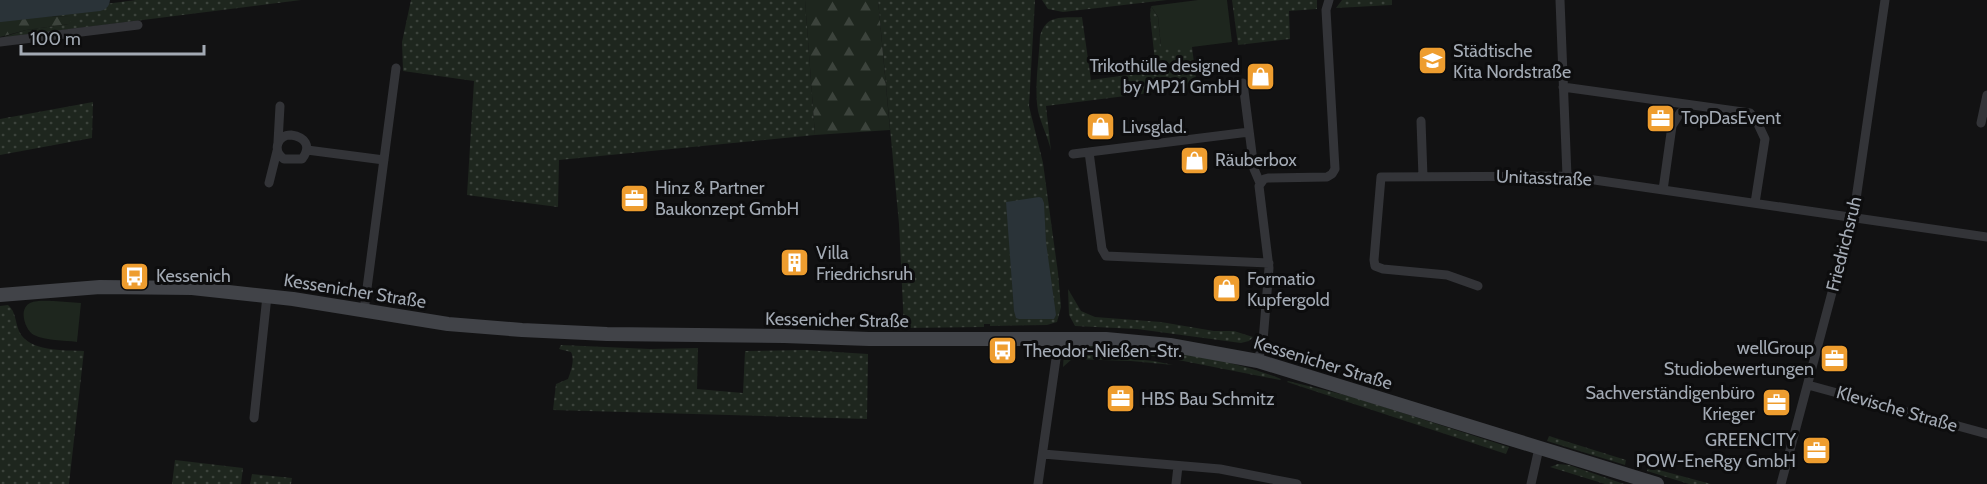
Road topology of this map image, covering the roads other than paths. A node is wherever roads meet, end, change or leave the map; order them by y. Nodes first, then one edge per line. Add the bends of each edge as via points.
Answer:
1 (1329, 0) edge
2 (1560, 0) edge
3 (1885, 0) edge
4 (138, 25) dead end
5 (0, 42) edge
6 (396, 68) dead end
7 (1243, 82) dead end
8 (1563, 87) junction
9 (1987, 95) edge
10 (1691, 105) junction
11 (280, 106) dead end
12 (1420, 121) dead end
13 (1982, 123) dead end
14 (1249, 132) junction
15 (278, 146) junction
16 (307, 150) junction
17 (1089, 152) junction
18 (1073, 154) dead end
19 (384, 159) junction
20 (1567, 176) junction
21 (1424, 177) junction
22 (269, 183) dead end
23 (1260, 183) junction
24 (1663, 190) junction
25 (1755, 203) junction
26 (1852, 217) junction
27 (1987, 237) edge
28 (1269, 263) junction
29 (1478, 286) dead end
30 (0, 295) edge
31 (267, 296) junction
32 (364, 311) junction
33 (1059, 338) junction
34 (1258, 361) junction
35 (1808, 385) junction
36 (254, 418) dead end
37 (1987, 434) edge
38 (1539, 448) junction
39 (1043, 454) junction
40 (1178, 466) junction
41 (1038, 484) edge
42 (1176, 484) edge
43 (1297, 484) edge
44 (1531, 484) edge
45 (1657, 484) edge
46 (1781, 484) edge

1 - 23 street via 1326,10 1334,172 1323,178 1268,178
2 - 8 street
3 - 26 street, Friedrichsruh
4 - 5 street
6 - 19 street
7 - 14 street
8 - 10 street
8 - 20 street
9 - 13 street
10 - 24 street via 1672,126
10 - 25 street via 1750,113 1758,124 1765,139
11 - 15 street
12 - 21 street
14 - 17 street
14 - 23 street
15 - 16 street via 284,159 297,160
15 - 16 street via 286,135 298,136
15 - 22 street
16 - 19 street
17 - 18 street
17 - 28 street via 1106,256
19 - 32 street
20 - 21 street, Unitasstraße
20 - 24 street, Unitasstraße
21 - 29 street, Unitasstraße via 1381,177 1375,266 1447,275
23 - 28 street
24 - 25 street, Unitasstraße
25 - 26 street, Unitasstraße
26 - 27 street, Unitasstraße
26 - 35 street, Friedrichsruh
28 - 34 street
30 - 31 main road, Kessenicher Straße via 147,286
31 - 32 main road, Kessenicher Straße
31 - 36 street
32 - 33 main road, Kessenicher Straße via 469,326 587,334 878,340
33 - 34 main road, Kessenicher Straße via 1149,343
33 - 39 street
34 - 38 main road, Kessenicher Straße
35 - 37 street, Klevische Straße
35 - 46 street, Friedrichsruh
38 - 44 street
38 - 45 main road, Kessenicher Straße
39 - 40 street
39 - 41 street
40 - 42 street
40 - 43 street via 1240,472

